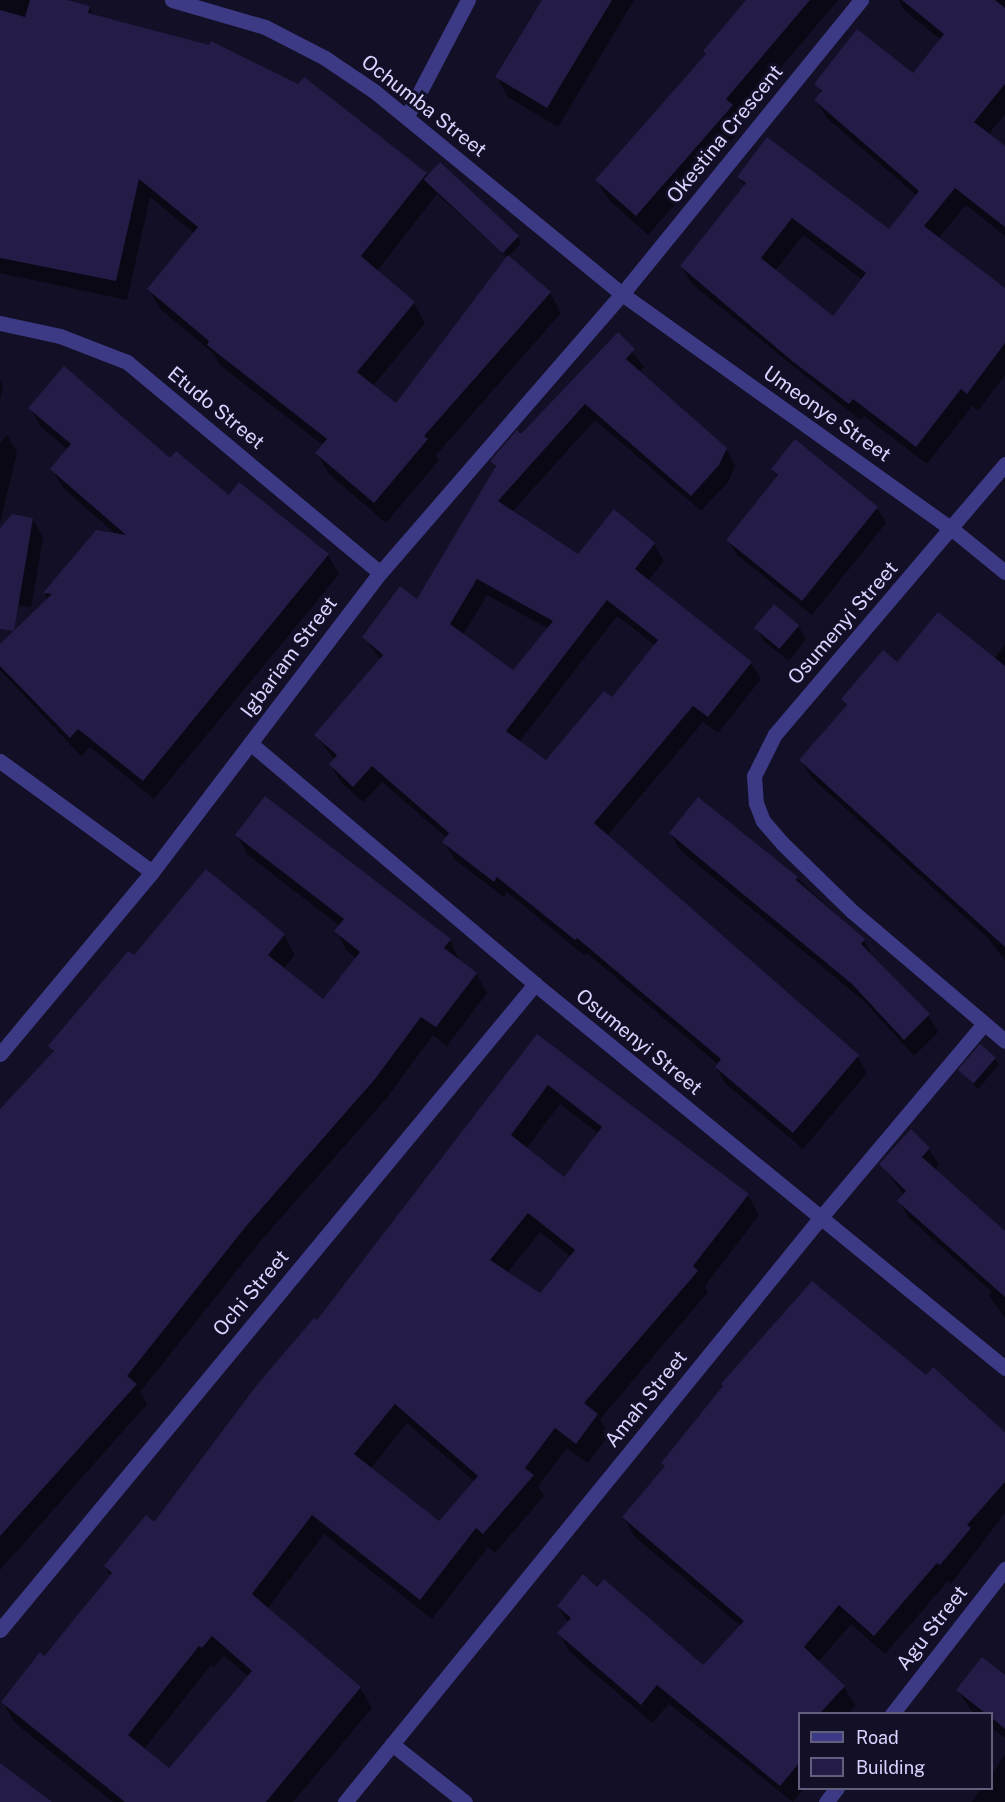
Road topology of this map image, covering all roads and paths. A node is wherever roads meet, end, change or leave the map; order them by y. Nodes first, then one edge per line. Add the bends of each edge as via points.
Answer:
1 (172, 0) edge
2 (468, 0) edge
3 (861, 0) edge
4 (407, 116) junction
5 (622, 294) junction
6 (0, 323) edge
7 (1005, 464) edge
8 (951, 529) junction
9 (1005, 572) edge
10 (380, 573) junction
11 (250, 743) junction
12 (0, 761) edge
13 (152, 872) junction
14 (535, 984) junction
15 (983, 1025) junction
16 (1005, 1041) edge
17 (0, 1054) edge
18 (821, 1218) junction
19 (1005, 1368) edge
20 (1005, 1569) edge
21 (0, 1630) edge
22 (893, 1712) edge
23 (392, 1744) junction
24 (835, 1790) edge
25 (345, 1802) edge
26 (465, 1802) edge
27 (826, 1802) edge

1 - 4 street, Ochumba Street via 265,27 325,58
2 - 4 street
3 - 5 street, Okestina Crescent
4 - 5 street, Ochumba Street
5 - 8 street, Umeonye Street
5 - 10 street, Igbariam Street
6 - 10 street, Etudo Street via 60,336 127,362
7 - 8 street, Osumenyi Street
8 - 9 street, Umeonye Street
8 - 15 street, Osumenyi Street via 775,734 754,776 756,803 763,821 782,843
10 - 11 street, Igbariam Street
11 - 13 street, Igbariam Street
11 - 14 street, Osumenyi Street
12 - 13 street
13 - 17 street, Igbariam Street
14 - 18 street, Osumenyi Street
14 - 21 street, Ochi Street
15 - 16 street, Osumenyi Street
15 - 18 street, Amah Street
18 - 19 street, Osumenyi Street
18 - 23 street, Amah Street
20 - 22 street, Agu Street
23 - 25 street, Amah Street
23 - 26 street
24 - 27 street

